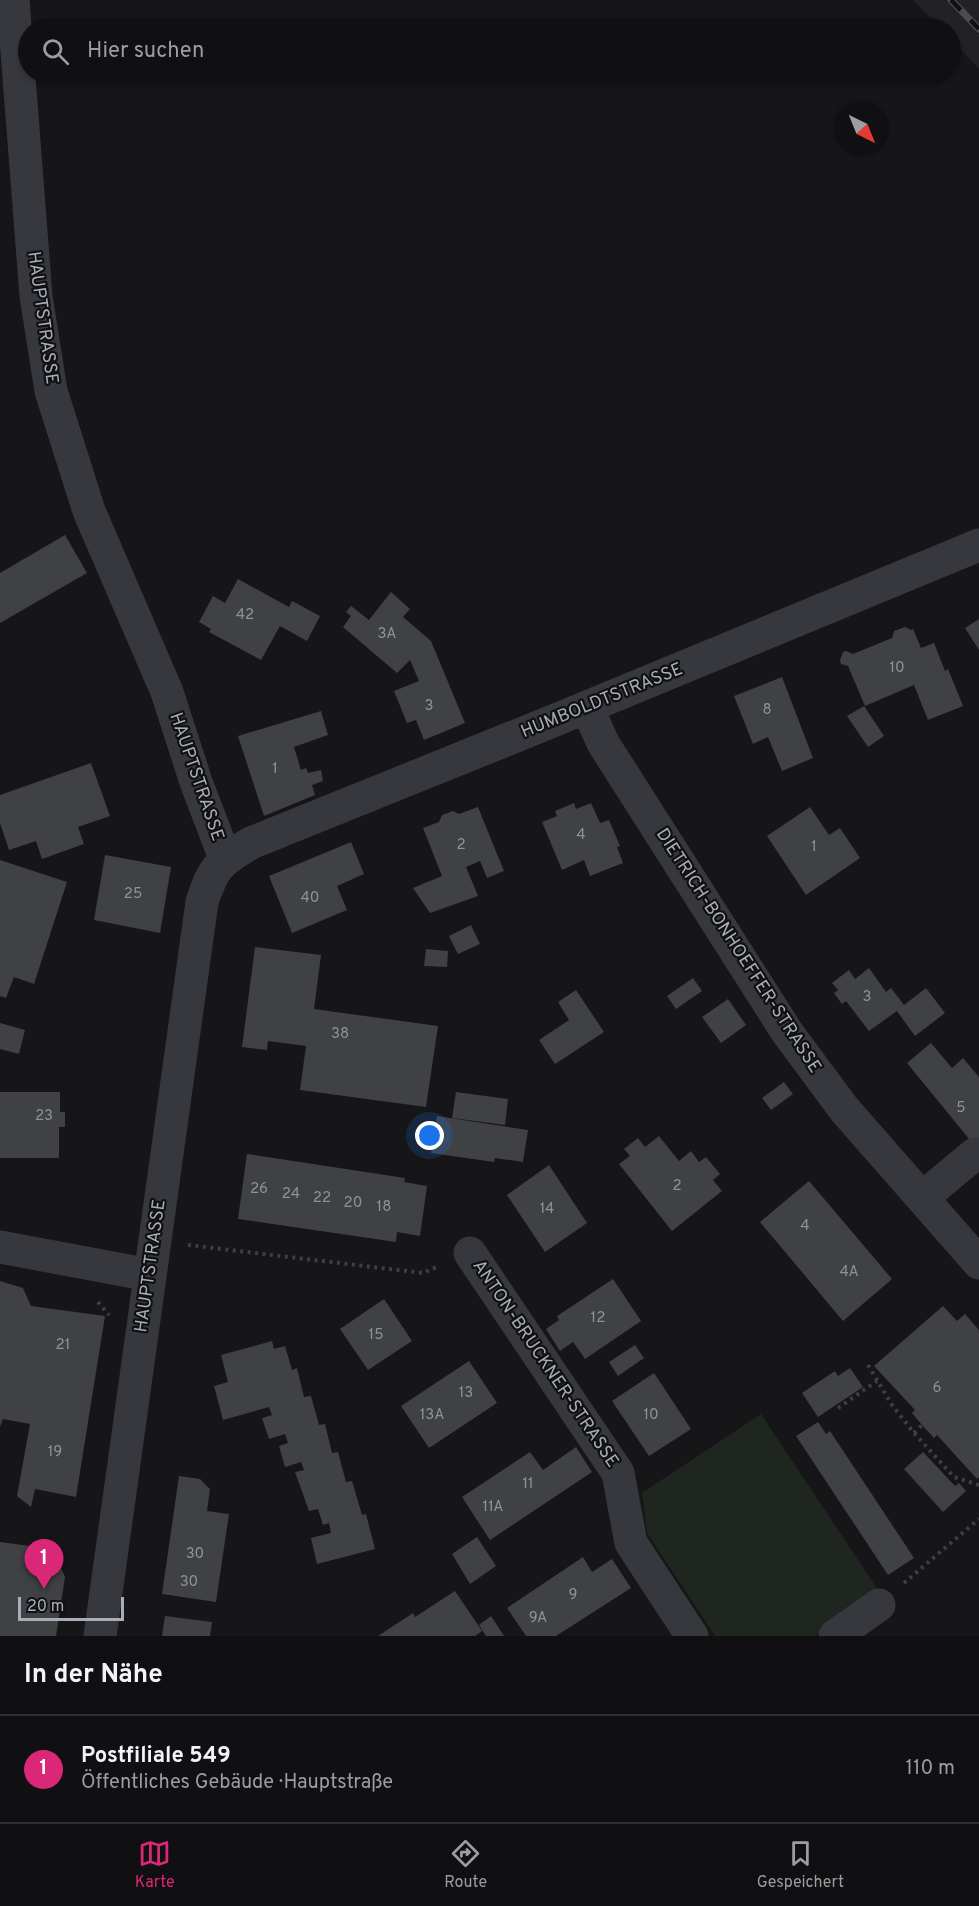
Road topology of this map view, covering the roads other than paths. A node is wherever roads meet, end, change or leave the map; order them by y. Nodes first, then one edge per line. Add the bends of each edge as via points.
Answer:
1 (13, 0) edge
2 (18, 64) edge
3 (20, 84) edge
4 (979, 545) edge
5 (587, 707) junction
6 (225, 858) junction
7 (975, 1154) dead end
8 (922, 1198) junction
9 (0, 1247) edge
10 (470, 1253) road end
11 (979, 1263) edge
12 (150, 1275) junction
13 (879, 1605) road end
14 (100, 1636) edge
15 (692, 1636) edge
16 (835, 1636) edge

1 - 2 street, HAUPTSTRASSE
3 - 6 street, HAUPTSTRASSE via 36,296 51,391 89,511 167,692
4 - 5 street, HUMBOLDTSTRASSE
5 - 6 street, HUMBOLDTSTRASSE via 262,839
5 - 8 street, DIETRICH-BONHOEFFER-STRASSE via 603,743 787,1032 844,1109
6 - 12 street, HAUPTSTRASSE via 210,878 202,902
7 - 8 street
8 - 11 street, DIETRICH-BONHOEFFER-STRASSE
9 - 12 street
10 - 15 street, ANTON-BRUCKNER-STRASSE via 618,1473 631,1543
12 - 14 street, HAUPTSTRASSE
13 - 16 street

